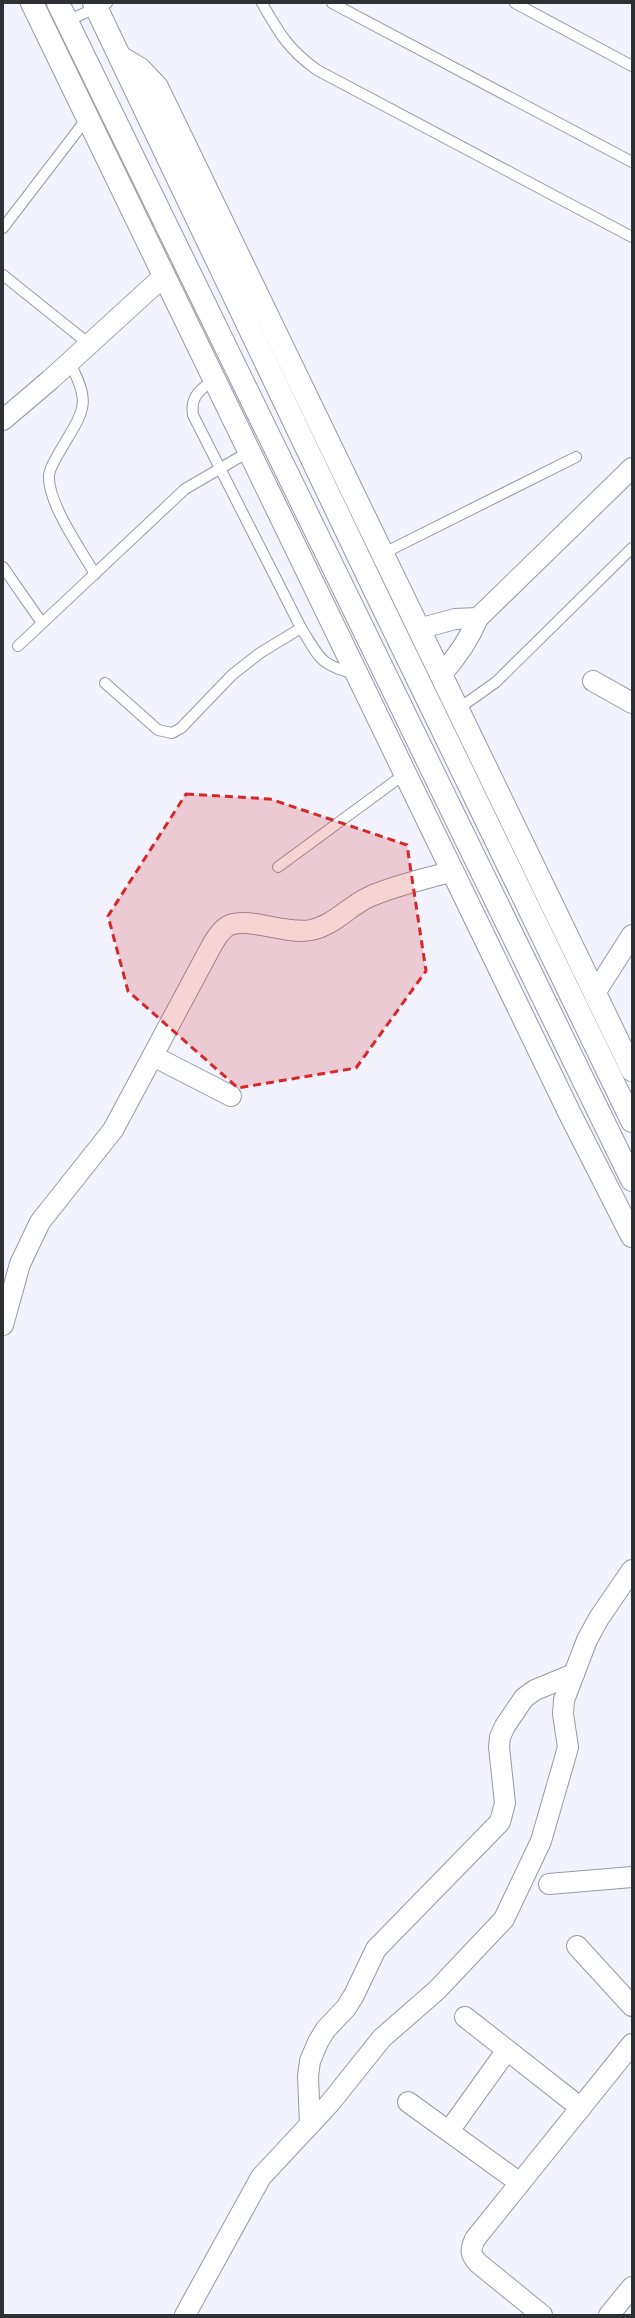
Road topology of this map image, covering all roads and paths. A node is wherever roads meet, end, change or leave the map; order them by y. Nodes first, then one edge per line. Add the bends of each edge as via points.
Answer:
1 (32, 3) edge
2 (262, 3) edge
3 (332, 3) edge
4 (515, 3) edge
5 (99, 4) edge
6 (63, 12) edge
7 (120, 57) junction
8 (632, 66) edge
9 (88, 117) junction
10 (632, 162) edge
11 (3, 228) edge
12 (632, 237) edge
13 (3, 275) edge
14 (165, 275) junction
15 (89, 344) junction
16 (69, 362) junction
17 (215, 378) junction
18 (3, 420) edge
19 (250, 451) junction
20 (576, 457) dead end
21 (220, 468) junction
22 (632, 468) edge
23 (632, 548) edge
24 (382, 554) junction
25 (3, 567) edge
26 (95, 574) junction
27 (478, 618) junction
28 (42, 623) junction
29 (301, 628) junction
30 (418, 629) junction
31 (18, 646) dead end
32 (358, 674) junction
33 (441, 675) junction
34 (593, 681) dead end
35 (105, 683) dead end
36 (632, 703) edge
37 (458, 709) junction
38 (406, 773) junction
39 (278, 867) dead end
40 (453, 871) junction
41 (632, 935) edge
42 (595, 992) junction
43 (153, 1056) junction
44 (632, 1070) edge
45 (231, 1096) dead end
46 (632, 1121) edge
47 (632, 1180) edge
48 (632, 1236) edge
49 (3, 1325) edge
50 (632, 1570) edge
51 (574, 1674) junction
52 (632, 1877) edge
53 (549, 1884) dead end
54 (577, 1946) dead end
55 (632, 2006) edge
56 (465, 2017) dead end
57 (632, 2044) edge
58 (507, 2050) junction
59 (408, 2102) dead end
60 (581, 2108) junction
61 (310, 2124) junction
62 (449, 2131) junction
63 (520, 2183) junction
64 (632, 2287) edge
65 (185, 2315) edge
66 (542, 2315) edge
67 (609, 2315) edge

1 - 9 main road
2 - 12 lane via 282,38 297,55 317,70
3 - 10 lane
4 - 8 lane
5 - 6 lane
5 - 7 main road
6 - 47 main road
7 - 24 main road via 140,69 157,87
7 - 46 main road
9 - 11 lane
9 - 14 main road
13 - 15 lane
14 - 15 street
14 - 17 main road
15 - 16 street
16 - 18 street
16 - 26 lane via 81,383 84,396 82,409 49,474 50,488 54,501
17 - 19 main road
17 - 21 lane via 196,395 191,404 193,415
19 - 21 lane
19 - 32 main road
20 - 24 lane
21 - 26 lane via 185,489
21 - 29 lane
22 - 27 street
23 - 37 lane via 496,682
24 - 30 main road
25 - 28 lane
26 - 28 lane
27 - 30 street via 455,618
27 - 33 street via 463,647
28 - 31 lane
29 - 32 lane via 321,659 333,668
29 - 35 lane via 260,653 232,675 181,728 172,733 158,730
30 - 33 main road
32 - 38 main road
33 - 37 main road
34 - 36 street
37 - 42 main road
38 - 39 lane
38 - 40 main road
40 - 43 street via 368,897 325,925 312,930 296,932 240,923 228,925 212,945
40 - 48 main road
41 - 42 street
42 - 44 main road
43 - 45 street
43 - 49 street via 113,1130 40,1222 20,1264
50 - 51 street via 599,1618
51 - 61 street via 564,1700 563,1714 568,1747 565,1758 541,1841 504,1919 437,1990 387,2033
51 - 61 street via 535,1690 524,1698 500,1737 505,1803 500,1822 376,1949 346,2008 326,2029 318,2042 310,2061 308,2076
52 - 53 street
54 - 55 street
56 - 58 street
57 - 60 street
58 - 60 street
58 - 62 street
59 - 62 street
60 - 63 street
61 - 65 street via 254,2188
62 - 63 street
63 - 66 street via 470,2249 478,2263
64 - 67 street

